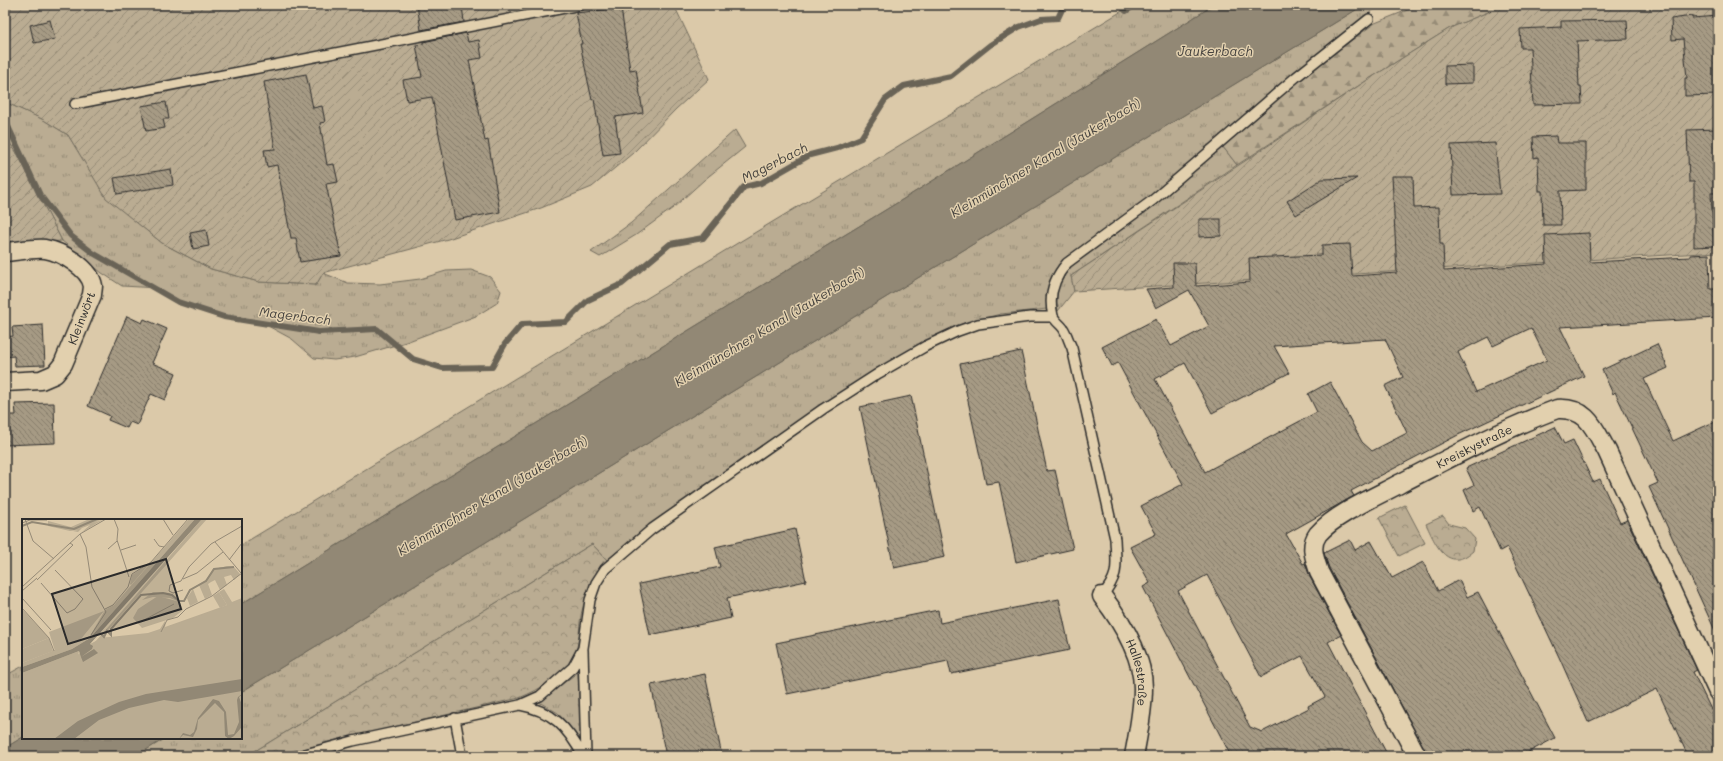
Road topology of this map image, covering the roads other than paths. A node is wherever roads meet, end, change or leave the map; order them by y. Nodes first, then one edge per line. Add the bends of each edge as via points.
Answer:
1 (580, 5) edge
2 (1369, 19) dead end
3 (75, 104) dead end
4 (5, 252) edge
5 (1053, 317) junction
6 (5, 382) edge
7 (1102, 596) joint
8 (583, 648) junction
9 (1718, 692) edge
10 (520, 705) junction
11 (455, 718) junction
12 (298, 756) edge
13 (462, 756) edge
14 (583, 756) edge
15 (586, 756) edge
16 (1134, 756) edge
17 (1416, 756) edge

1 - 3 lane
2 - 5 lane via 1296,77 1153,200 1067,263 1054,283
4 - 6 street, Kleinwört via 45,249 59,254 86,273 93,286 92,295 63,364 55,374 42,380
5 - 7 lane via 1063,328 1072,348 1115,539 1115,578
5 - 8 lane via 1030,317 978,324 926,346 823,409 705,491 652,529 605,568 590,600
7 - 16 street, Hallestraße via 1131,642 1144,687
8 - 10 lane via 572,667 556,683 540,696
8 - 15 lane
9 - 17 street, Kreiskystraße via 1594,426 1578,411 1557,409 1476,444 1362,503 1329,524 1314,543 1313,553 1319,572
10 - 11 lane
10 - 14 lane via 537,708 552,715 566,729
11 - 12 lane
11 - 13 lane

